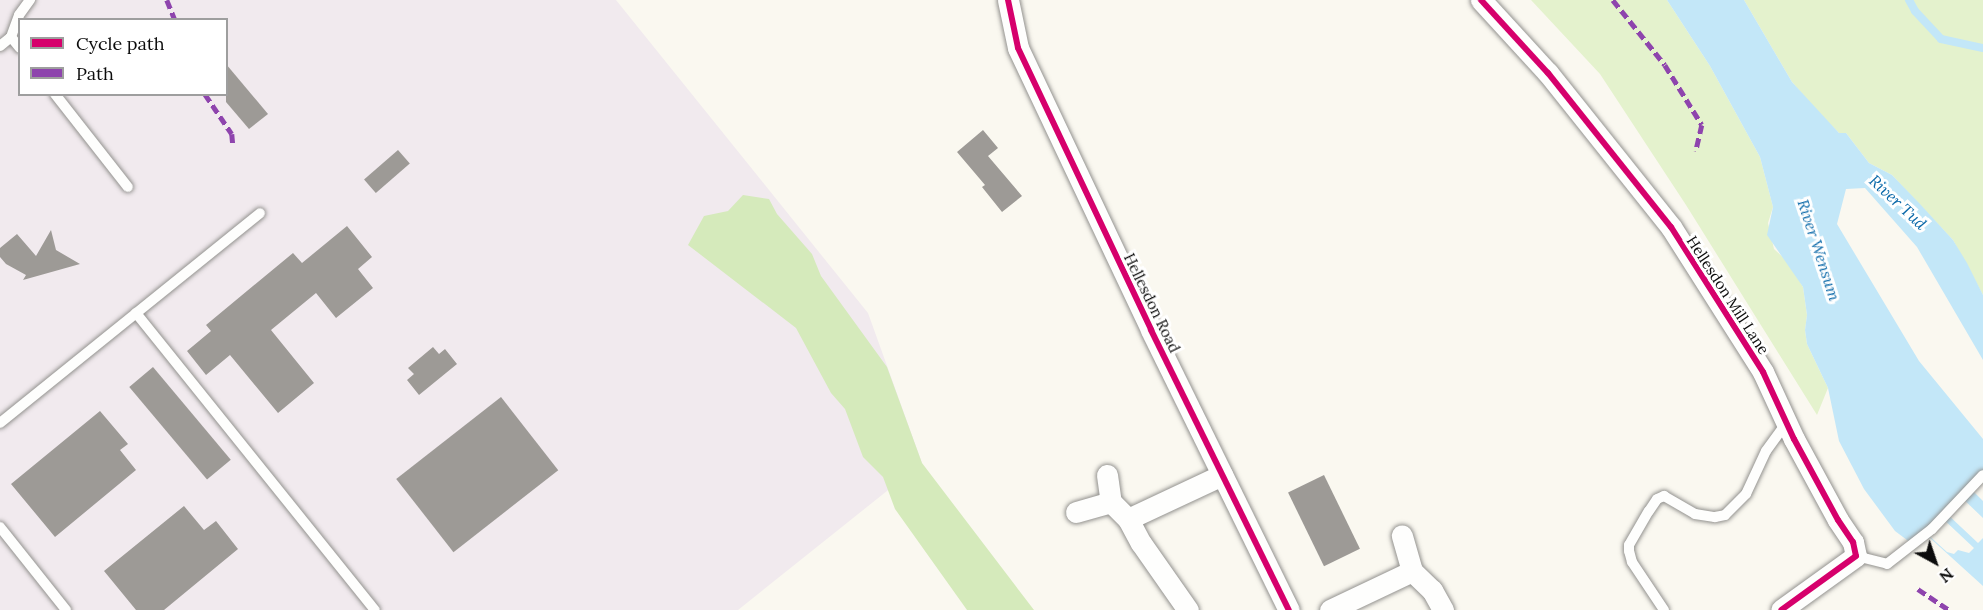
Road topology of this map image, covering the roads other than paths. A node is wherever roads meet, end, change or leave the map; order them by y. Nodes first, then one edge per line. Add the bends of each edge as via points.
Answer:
1 (30, 0) edge
2 (1008, 0) edge
3 (1481, 0) edge
4 (11, 37) junction
5 (0, 46) edge
6 (18, 46) edge
7 (57, 96) edge
8 (128, 187) dead end
9 (260, 213) dead end
10 (136, 313) junction
11 (1788, 421) junction
12 (0, 423) edge
13 (1107, 475) dead end
14 (1222, 475) junction
15 (1983, 475) edge
16 (1111, 502) junction
17 (1076, 512) dead end
18 (1128, 519) junction
19 (0, 527) edge
20 (1402, 535) dead end
21 (1856, 556) junction
22 (1412, 570) junction
23 (66, 610) edge
24 (375, 610) edge
25 (1188, 610) edge
26 (1289, 610) edge
27 (1330, 610) edge
28 (1443, 610) edge
29 (1664, 610) edge
30 (1781, 610) edge

1 - 4 lane
2 - 14 street, Hellesdon Road via 1018,48
3 - 11 street, Hellesdon Mill Lane via 1548,73 1671,227 1763,372
4 - 5 lane
4 - 6 lane
7 - 8 lane
9 - 10 lane
10 - 12 lane
10 - 24 lane
11 - 21 street, Hellesdon Mill Lane via 1853,542
11 - 29 lane via 1766,451 1746,494 1725,515 1695,514 1664,496 1648,511 1629,544 1629,551 1632,562
13 - 16 street
14 - 18 street
14 - 26 street, Hellesdon Road
15 - 21 lane via 1932,529 1887,564
16 - 17 street
16 - 18 street
18 - 25 street
19 - 23 lane
20 - 22 street
21 - 30 street
22 - 27 street
22 - 28 street via 1432,590

